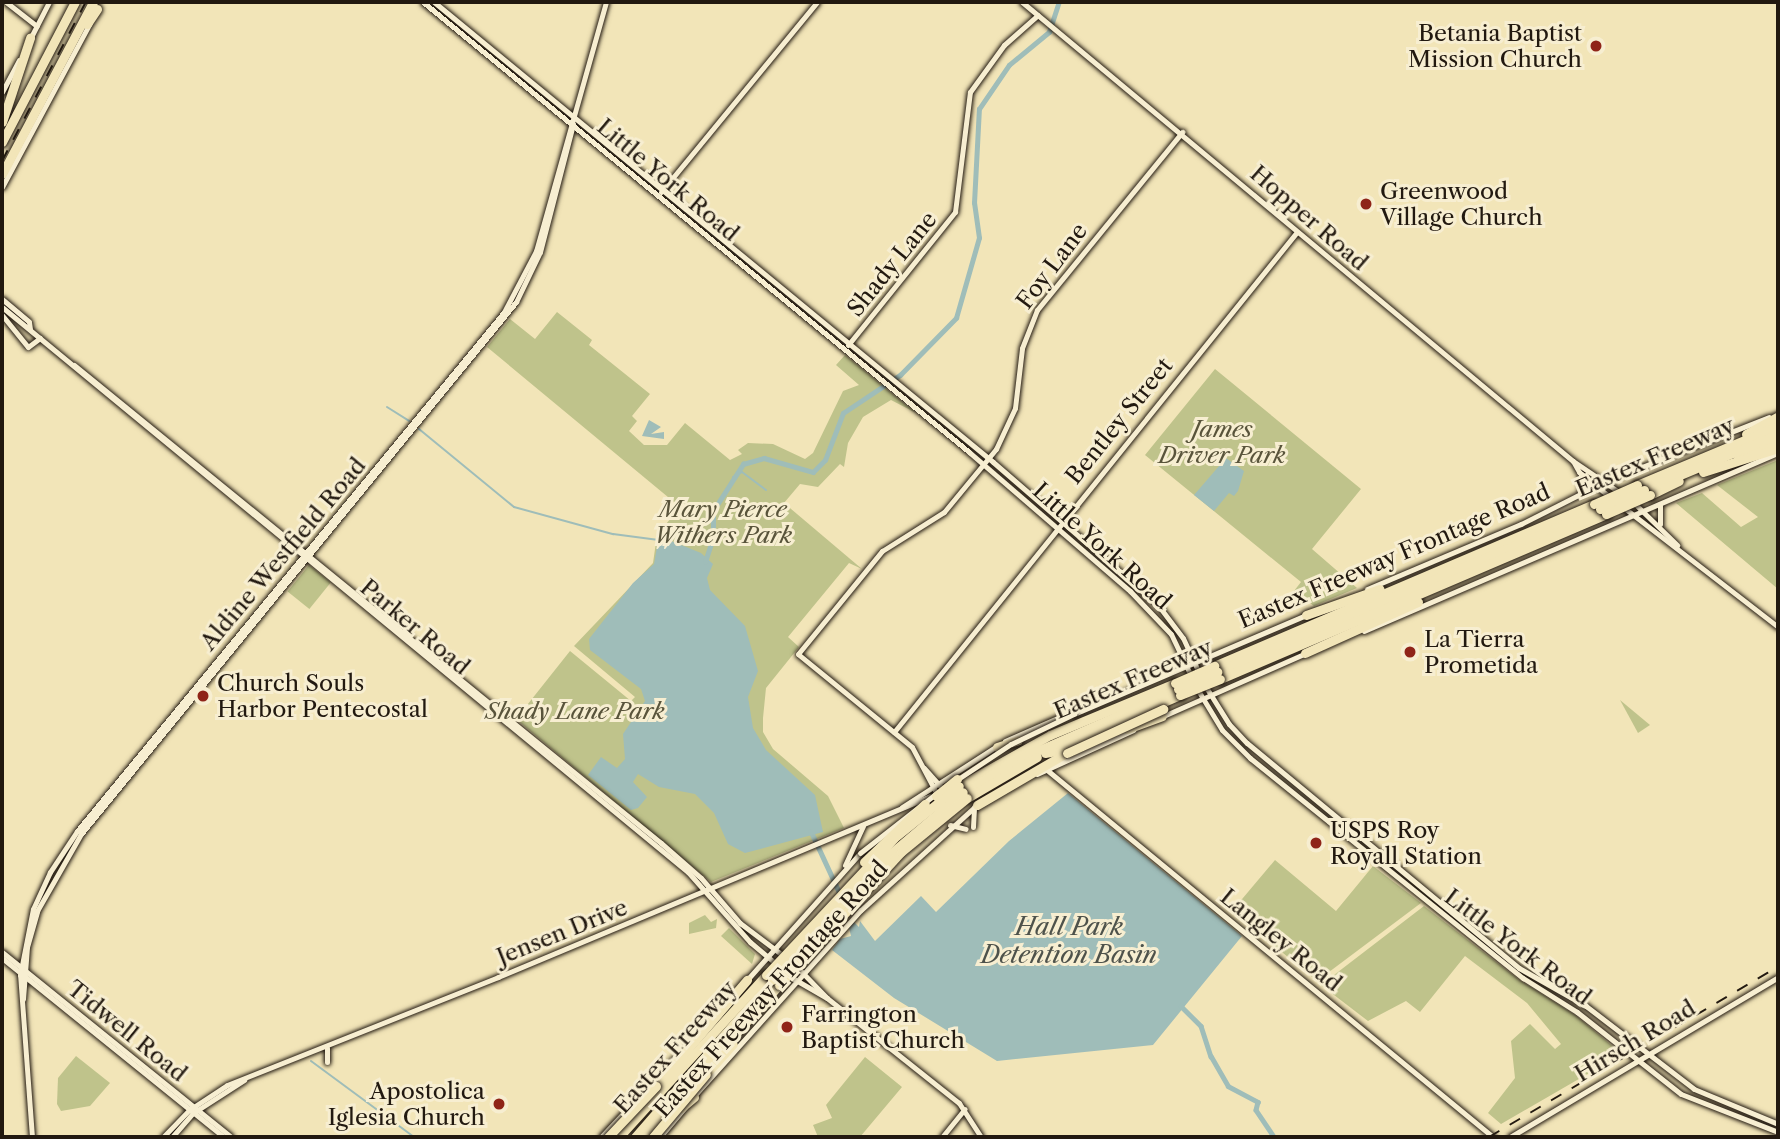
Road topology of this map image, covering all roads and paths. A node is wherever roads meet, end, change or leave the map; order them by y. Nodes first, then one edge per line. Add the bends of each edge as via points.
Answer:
1 (6, 2) edge
2 (49, 2) edge
3 (75, 2) edge
4 (424, 2) edge
5 (434, 2) edge
6 (606, 2) edge
7 (817, 2) edge
8 (1022, 2) edge
9 (97, 4) edge
10 (1040, 17) junction
11 (37, 26) junction
12 (466, 32) junction
13 (30, 38) junction
14 (2, 92) edge
15 (580, 100) junction
16 (561, 105) junction
17 (574, 120) junction
18 (2, 122) edge
19 (1182, 132) junction
20 (585, 133) junction
21 (571, 138) junction
22 (2, 142) edge
23 (2, 174) edge
24 (2, 187) edge
25 (661, 192) junction
26 (1296, 233) junction
27 (518, 293) junction
28 (2, 299) edge
29 (2, 307) edge
30 (2, 315) edge
31 (30, 329) junction
32 (40, 338) junction
33 (847, 347) junction
34 (902, 393) junction
35 (1778, 414) edge
36 (1778, 426) edge
37 (1778, 434) edge
38 (1778, 441) edge
39 (1778, 451) edge
40 (986, 461) junction
41 (1573, 461) junction
42 (1679, 468) junction
43 (1703, 472) junction
44 (1581, 474) junction
45 (1627, 474) junction
46 (1606, 481) junction
47 (1597, 487) junction
48 (1644, 490) junction
49 (1584, 493) junction
50 (1032, 498) junction
51 (1025, 500) junction
52 (1657, 504) junction
53 (1600, 509) junction
54 (1643, 510) junction
55 (1633, 514) junction
56 (1619, 521) junction
57 (1660, 524) junction
58 (1057, 526) junction
59 (1677, 544) junction
60 (306, 557) junction
61 (1419, 579) junction
62 (1453, 581) junction
63 (1135, 586) junction
64 (1130, 591) junction
65 (1306, 615) junction
66 (1778, 627) edge
67 (1187, 648) junction
68 (1305, 653) junction
69 (1202, 657) junction
70 (1193, 661) junction
71 (1186, 664) junction
72 (1172, 670) junction
73 (1155, 676) junction
74 (1219, 680) junction
75 (1180, 695) junction
76 (1209, 695) junction
77 (1201, 699) junction
78 (1107, 712) junction
79 (1209, 712) junction
80 (1220, 712) junction
81 (1163, 713) junction
82 (1229, 724) junction
83 (1222, 730) junction
84 (894, 732) junction
85 (997, 747) junction
86 (1045, 753) junction
87 (924, 768) junction
88 (1047, 770) junction
89 (939, 784) junction
90 (960, 786) junction
91 (934, 791) junction
92 (976, 805) junction
93 (959, 817) junction
94 (950, 825) junction
95 (863, 826) junction
96 (849, 832) junction
97 (1364, 837) junction
98 (857, 841) junction
99 (1357, 844) junction
100 (848, 864) junction
101 (708, 889) junction
102 (738, 924) junction
103 (762, 940) junction
104 (782, 941) junction
105 (756, 948) junction
106 (775, 949) junction
107 (2, 952) edge
108 (767, 957) junction
109 (2, 958) edge
110 (812, 964) junction
111 (760, 965) junction
112 (22, 972) junction
113 (804, 973) junction
114 (1778, 977) edge
115 (747, 980) junction
116 (772, 980) junction
117 (797, 981) junction
118 (817, 984) junction
119 (790, 990) junction
120 (772, 993) junction
121 (827, 998) junction
122 (1611, 1024) junction
123 (1602, 1034) junction
124 (329, 1047) junction
125 (1647, 1054) junction
126 (1635, 1061) junction
127 (327, 1062) dead end
128 (669, 1083) junction
129 (694, 1097) junction
130 (965, 1109) junction
131 (193, 1110) junction
132 (1778, 1124) edge
133 (218, 1130) junction
134 (1778, 1132) edge
135 (32, 1137) edge
136 (163, 1137) edge
137 (172, 1137) edge
138 (223, 1137) edge
139 (231, 1137) edge
140 (605, 1137) edge
141 (619, 1137) edge
142 (631, 1137) edge
143 (644, 1137) edge
144 (653, 1137) edge
145 (660, 1137) edge
146 (942, 1137) edge
147 (981, 1137) edge
148 (1493, 1137) edge
149 (1510, 1137) edge

1 - 11 main road
2 - 11 main road
3 - 22 highway
4 - 12 main road, Little York Road
5 - 12 main road, Little York Road
6 - 15 main road, Aldine Westfield Road
7 - 25 main road
8 - 10 main road, Hopper Road
9 - 23 highway
9 - 24 main road
10 - 19 main road, Hopper Road
10 - 33 main road, Shady Lane via 1004,46 970,92 955,212
11 - 13 main road
12 - 16 main road, Little York Road
12 - 17 main road, Little York Road
13 - 14 main road
13 - 18 highway
15 - 16 main road via 570,107
15 - 17 main road, Aldine Westfield Road
16 - 17 main road, Little York Road
17 - 20 main road, Little York Road
17 - 21 main road, Aldine Westfield Road
17 - 25 main road, Little York Road
17 - 27 main road, Aldine Westfield Road via 536,251
19 - 26 main road, Hopper Road
19 - 40 main road, Foy Lane via 1037,310 1022,348 1011,420
20 - 21 main road via 577,132
20 - 25 main road, Little York Road
21 - 27 main road, Aldine Westfield Road via 540,252
25 - 33 main road, Little York Road
26 - 41 main road, Hopper Road
26 - 58 main road, Bentley Street via 1167,390 1127,447
27 - 60 main road, Aldine Westfield Road via 494,329
28 - 31 main road via 29,322
29 - 31 main road, Parker Road
30 - 32 main road via 28,347
31 - 32 main road, Parker Road
32 - 60 main road, Parker Road
33 - 34 main road, Little York Road via 886,375
33 - 34 main road, Little York Road via 879,379
34 - 40 main road, Little York Road
35 - 42 highway
35 - 45 main road, Eastex Freeway Frontage Road
36 - 42 highway, Eastex Freeway
37 - 48 highway
38 - 43 highway, Eastex Freeway
39 - 43 highway
39 - 52 main road
40 - 50 main road, Little York Road
40 - 51 main road, Little York Road
40 - 84 main road, Foy Lane via 944,512 882,551 798,654
41 - 44 main road, Hopper Road
41 - 46 main road, Hopper Road
42 - 48 highway, Eastex Freeway
43 - 48 highway, Eastex Freeway
44 - 47 main road, Hopper Road
44 - 49 main road
45 - 46 main road, Eastex Freeway Frontage Road
45 - 52 main road via 1626,485 1645,503
46 - 47 main road, Eastex Freeway Frontage Road
46 - 54 main road, Hopper Road
47 - 49 main road, Eastex Freeway Frontage Road
47 - 55 main road, Hopper Road
48 - 53 highway, Eastex Freeway, bridge
48 - 53 highway, Eastex Freeway, bridge
49 - 56 main road via 1596,492 1612,504
49 - 65 main road, Eastex Freeway Frontage Road
50 - 51 main road
50 - 58 main road, Little York Road
51 - 58 main road, Little York Road
52 - 54 main road
52 - 57 main road
53 - 61 highway, Eastex Freeway
53 - 62 highway, Eastex Freeway
53 - 74 highway
54 - 55 main road
54 - 57 main road, Hopper Road
55 - 56 main road
55 - 59 main road, Hopper Road
56 - 68 main road
57 - 59 main road, Hopper Road
58 - 63 main road, Little York Road
58 - 64 main road, Little York Road
58 - 84 main road, Bentley Street
59 - 66 main road, Hopper Road
60 - 101 main road, Parker Road
60 - 112 main road, Aldine Westfield Road via 55,862 29,928
61 - 65 highway
61 - 74 highway, Eastex Freeway
62 - 68 highway
62 - 74 highway, Eastex Freeway
63 - 64 main road
63 - 67 main road, Little York Road via 1166,614
64 - 71 main road, Little York Road via 1164,625
65 - 69 main road, Eastex Freeway Frontage Road
67 - 69 main road
67 - 70 main road, Little York Road
68 - 74 main road
69 - 70 main road, Eastex Freeway Frontage Road
69 - 74 main road via 1208,679
70 - 71 main road, Eastex Freeway Frontage Road
70 - 76 main road, Little York Road
71 - 72 main road, Eastex Freeway Frontage Road
71 - 77 main road, Little York Road
72 - 73 main road, Eastex Freeway Frontage Road
72 - 75 main road via 1182,674 1191,698
73 - 85 main road, Jensen Drive
73 - 90 main road, Eastex Freeway Frontage Road, bridge via 1010,744
74 - 75 highway, Eastex Freeway, bridge
74 - 75 highway, Eastex Freeway, bridge
74 - 76 main road
74 - 80 main road
75 - 77 main road
75 - 78 highway, Eastex Freeway
75 - 79 main road
75 - 81 highway
75 - 86 highway, Eastex Freeway
75 - 90 highway
76 - 77 main road
76 - 80 main road, Little York Road
77 - 79 main road, Little York Road
78 - 85 highway
78 - 90 highway, Eastex Freeway via 1024,748
79 - 83 main road, Little York Road
80 - 82 main road, Little York Road
81 - 86 highway
81 - 88 main road, Eastex Freeway Frontage Road
81 - 92 highway, bridge via 1067,753
82 - 83 main road
82 - 97 main road, Little York Road
83 - 99 main road, Little York Road
84 - 87 main road via 916,751
85 - 90 main road, Jensen Drive
86 - 90 highway, Eastex Freeway
87 - 89 main road
87 - 91 main road
88 - 92 main road, Eastex Freeway Frontage Road
88 - 148 main road, Langley Road
89 - 90 main road, Jensen Drive
89 - 91 main road, Jensen Drive
89 - 93 main road
90 - 92 main road via 949,786 961,802
90 - 100 main road, Eastex Freeway Frontage Road, bridge via 910,810
90 - 116 highway, Eastex Freeway, bridge via 901,852
90 - 116 highway, Eastex Freeway, bridge via 894,838 819,918
91 - 93 main road
91 - 95 main road, Jensen Drive
92 - 93 main road, Eastex Freeway Frontage Road
92 - 94 main road via 969,828
93 - 94 main road, Eastex Freeway Frontage Road
94 - 110 main road, Eastex Freeway Frontage Road via 860,910
95 - 96 main road, Jensen Drive
95 - 98 main road
96 - 98 main road
96 - 101 main road, Jensen Drive
97 - 99 main road
97 - 122 main road, Little York Road via 1519,968
98 - 100 main road
99 - 123 main road, Little York Road via 1523,978
100 - 104 main road, Eastex Freeway Frontage Road
101 - 102 main road, Parker Road
101 - 124 main road, Jensen Drive
102 - 103 main road, Parker Road
102 - 105 main road, Parker Road
103 - 104 main road
103 - 106 main road, Parker Road
104 - 106 main road, Eastex Freeway Frontage Road
104 - 110 main road via 801,963
105 - 108 main road, Parker Road
105 - 111 main road
106 - 108 main road, Eastex Freeway Frontage Road
106 - 113 main road, Parker Road
107 - 112 main road, Tidwell Road
108 - 111 main road, Eastex Freeway Frontage Road
108 - 117 main road, Parker Road
109 - 112 main road, Tidwell Road
110 - 113 main road, Eastex Freeway Frontage Road
110 - 118 main road
111 - 115 main road, Eastex Freeway Frontage Road
111 - 119 main road via 775,970
112 - 131 main road, Tidwell Road
112 - 135 main road, Aldine Westfield Road
113 - 117 main road, Eastex Freeway Frontage Road
113 - 118 main road, Parker Road
114 - 125 main road, Hirsch Road
115 - 140 main road, Eastex Freeway Frontage Road
115 - 140 highway, bridge via 656,1086
116 - 120 highway, Eastex Freeway
116 - 128 highway, Eastex Freeway
116 - 142 highway, Eastex Freeway
117 - 119 main road, Eastex Freeway Frontage Road
117 - 121 main road, Parker Road
118 - 121 main road, Parker Road
119 - 129 main road, Eastex Freeway Frontage Road
120 - 143 highway, Eastex Freeway
120 - 144 highway, bridge via 766,1006
121 - 130 main road, Parker Road
122 - 123 main road
122 - 125 main road, Little York Road
123 - 126 main road, Little York Road
124 - 127 main road
124 - 131 main road, Jensen Drive via 227,1085
125 - 126 main road, Hirsch Road
125 - 132 main road, Little York Road via 1694,1089
126 - 134 main road, Little York Road via 1699,1104
126 - 149 main road, Hirsch Road
128 - 140 highway
128 - 141 highway, Eastex Freeway
129 - 143 highway
129 - 145 main road, Eastex Freeway Frontage Road
130 - 146 main road
130 - 147 main road, Parker Road
131 - 133 main road, Tidwell Road
131 - 136 main road, Jensen Drive
131 - 137 main road, Jensen Drive
133 - 138 main road, Tidwell Road
133 - 139 main road, Tidwell Road

